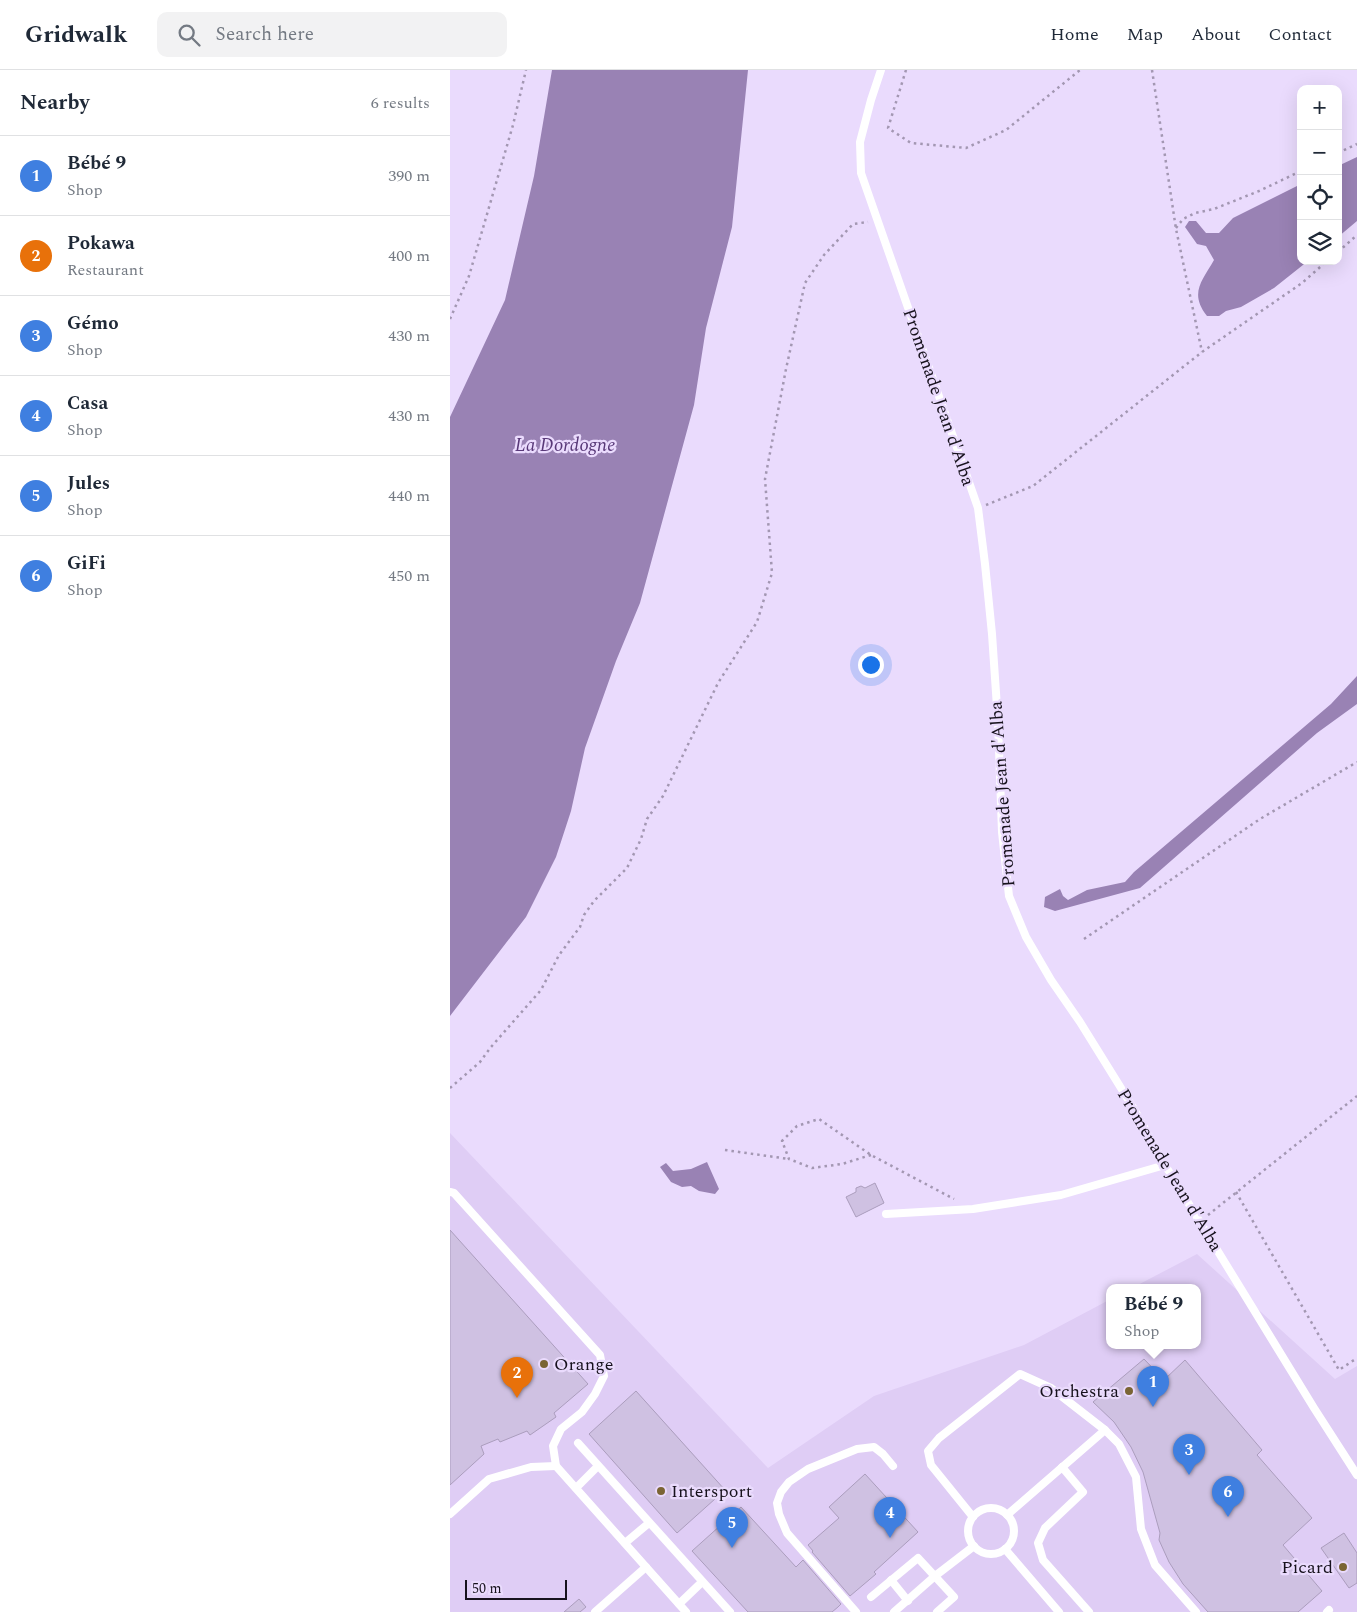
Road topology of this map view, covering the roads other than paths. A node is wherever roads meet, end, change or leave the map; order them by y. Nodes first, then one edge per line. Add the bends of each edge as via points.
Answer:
1 (881, 70) edge
2 (1165, 1165) junction
3 (450, 1192) edge
4 (886, 1214) dead end
5 (1105, 1430) junction
6 (578, 1443) dead end
7 (556, 1466) junction
8 (598, 1466) junction
9 (893, 1466) dead end
10 (1062, 1467) junction
11 (1357, 1475) edge
12 (576, 1488) junction
13 (450, 1514) edge
14 (1007, 1515) junction
15 (972, 1517) junction
16 (650, 1523) junction
17 (625, 1543) junction
18 (974, 1546) junction
19 (1005, 1549) junction
20 (646, 1567) junction
21 (935, 1576) junction
22 (892, 1580) junction
23 (702, 1582) junction
24 (871, 1598) dead end
25 (908, 1601) junction
26 (679, 1604) junction
27 (595, 1612) edge
28 (686, 1612) edge
29 (730, 1612) edge
30 (856, 1612) edge
31 (894, 1612) edge
32 (937, 1612) edge
33 (1059, 1612) edge
34 (1089, 1612) edge
35 (1196, 1612) edge

1 - 2 lane, Promenade Jean d'Alba via 860,142 861,173 978,508 992,634 1002,832 1009,896 1026,937 1134,1109
2 - 4 lane via 1062,1195 973,1209
2 - 11 lane, Promenade Jean d'Alba
3 - 7 lane via 600,1355 604,1376 582,1412 561,1429 553,1446
5 - 10 lane
5 - 15 lane via 1051,1388 1020,1374 939,1438 928,1451 931,1465
5 - 35 lane via 1120,1444 1136,1477 1141,1529 1155,1565
6 - 8 lane
7 - 12 lane
7 - 13 lane via 531,1467 489,1479
8 - 12 lane
8 - 16 lane
9 - 30 lane via 874,1448 857,1449 789,1482 777,1503 787,1533
10 - 14 lane
10 - 34 lane via 1084,1492 1045,1528 1038,1543 1043,1560
12 - 17 lane
14 - 15 lane via 993,1508
14 - 19 lane via 1014,1529
15 - 18 lane via 968,1532
16 - 17 lane
16 - 23 lane
17 - 20 lane
18 - 19 lane via 979,1551 992,1554
18 - 21 lane
19 - 33 lane
20 - 26 lane
20 - 27 lane
21 - 22 lane via 918,1558
21 - 25 lane
21 - 32 lane via 954,1597
22 - 24 lane
22 - 25 lane
23 - 26 lane
23 - 29 lane
25 - 31 lane
26 - 28 lane

